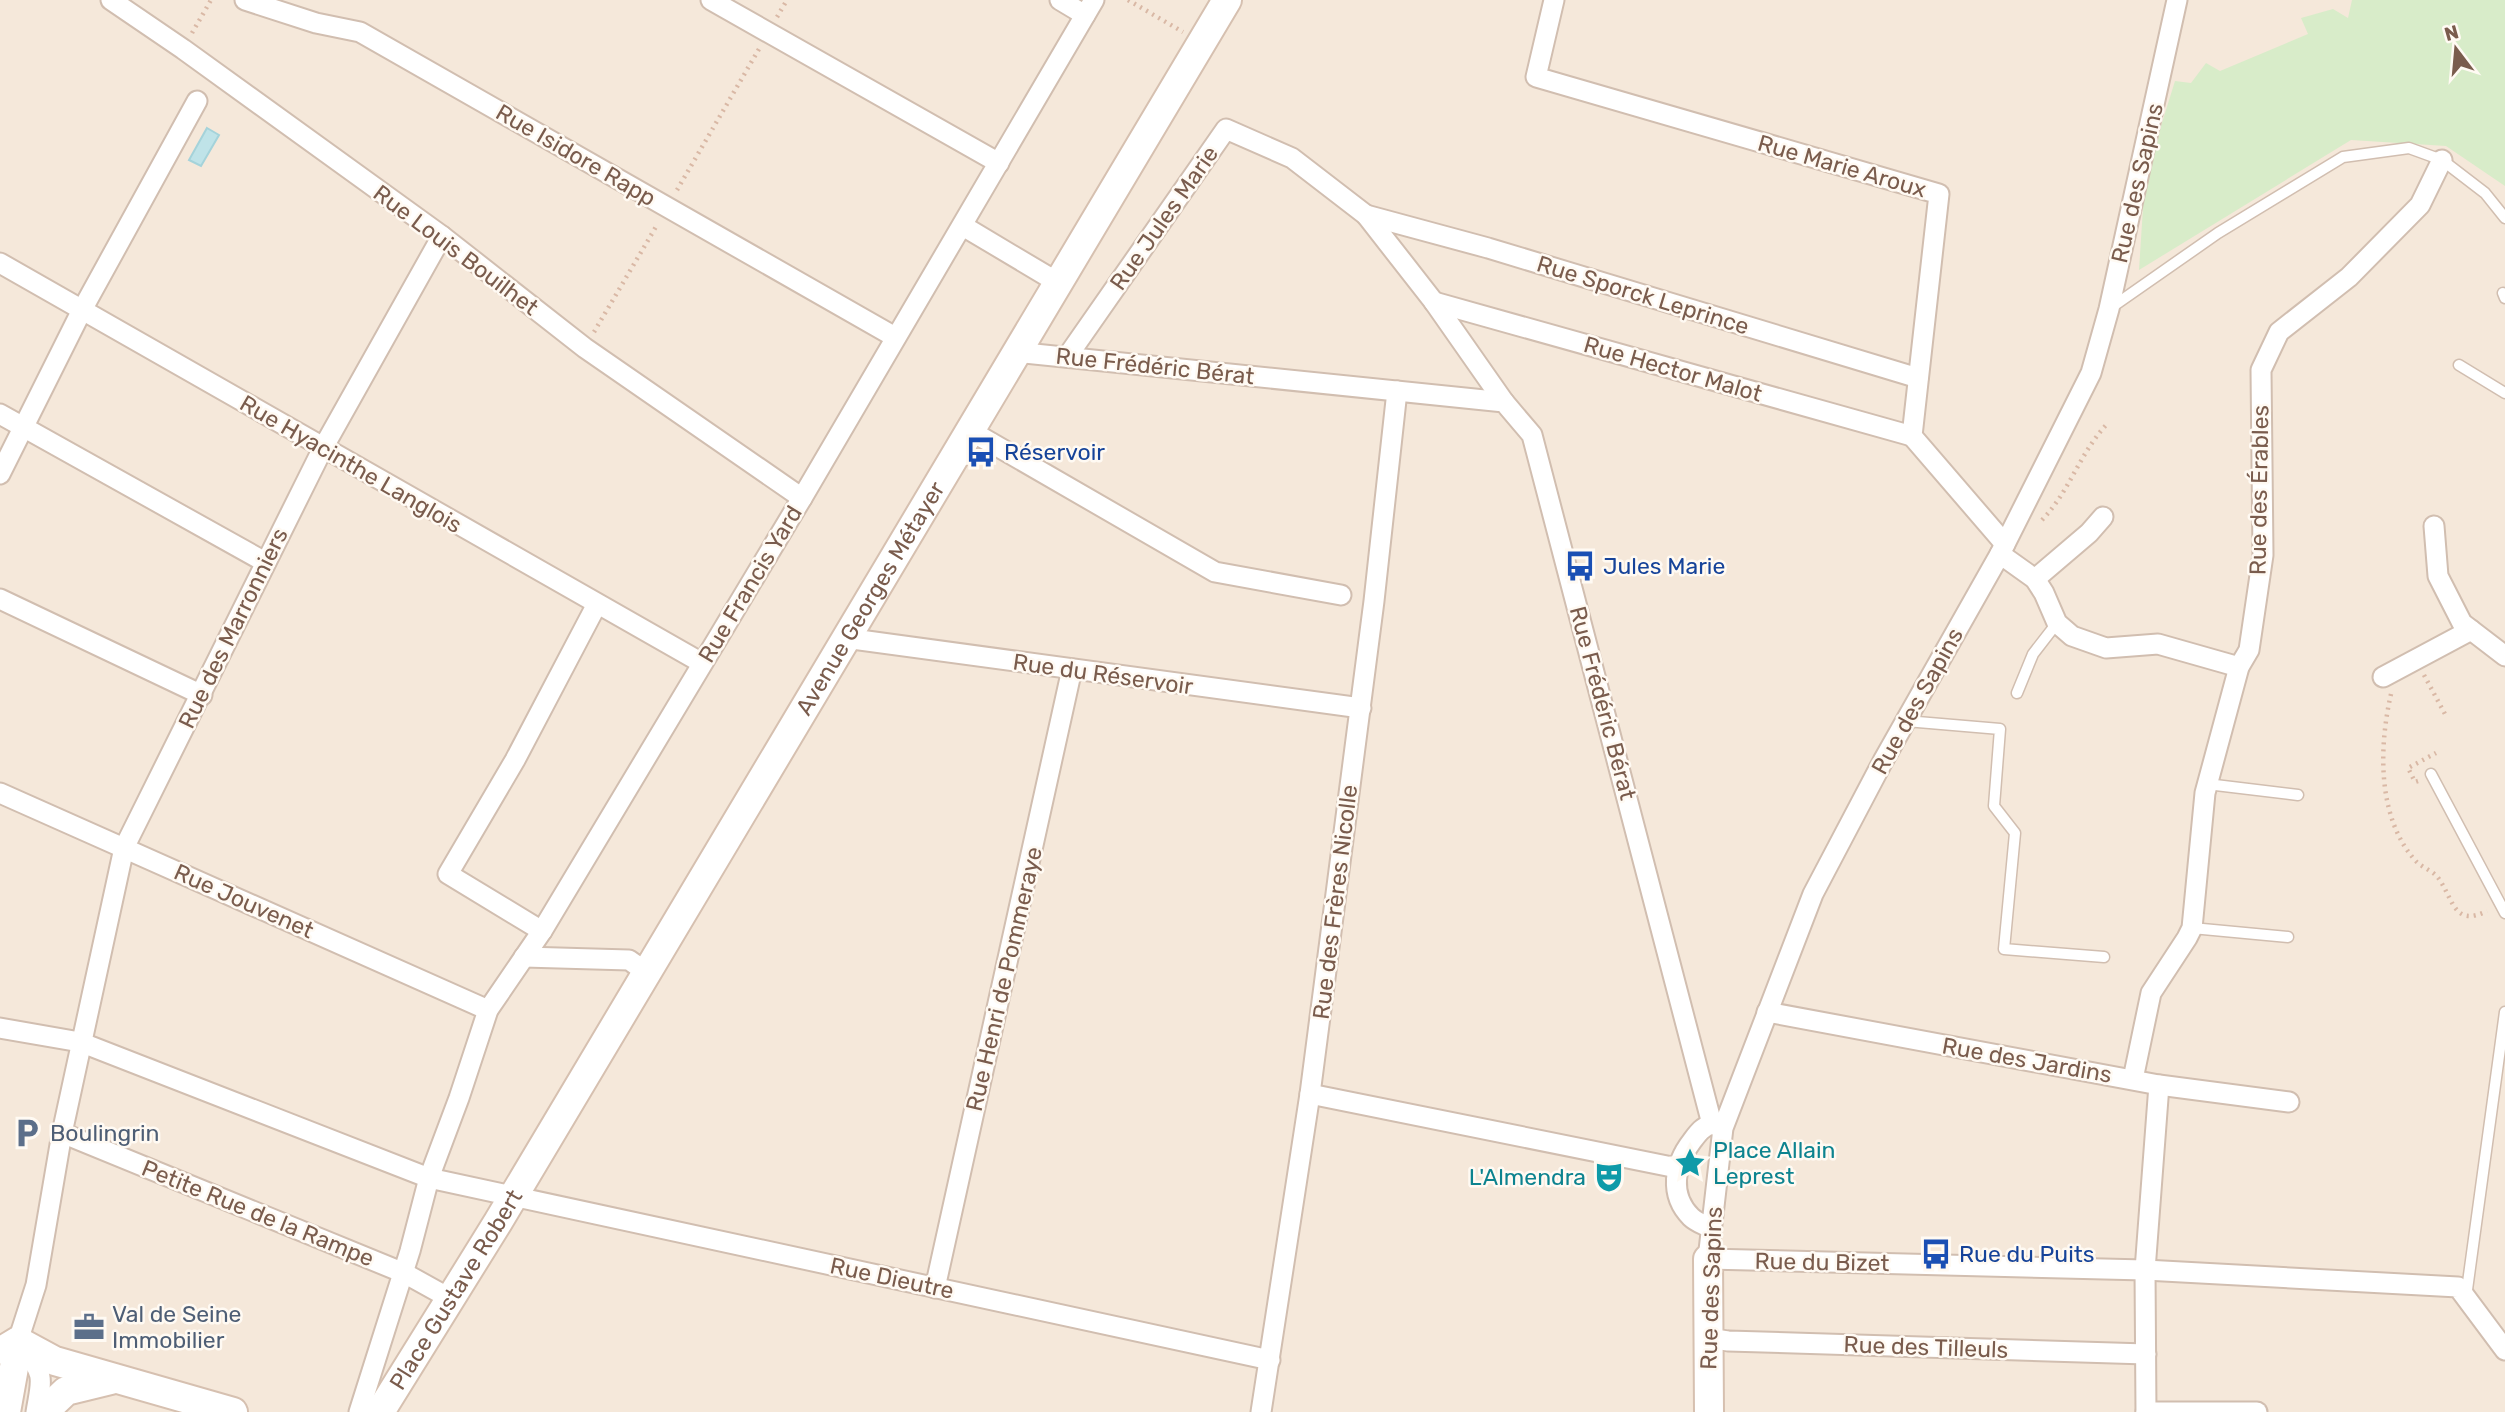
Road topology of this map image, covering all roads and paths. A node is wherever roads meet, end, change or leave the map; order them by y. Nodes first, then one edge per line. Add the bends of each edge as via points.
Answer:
1 (111, 0) edge
2 (211, 0) edge
3 (245, 0) edge
4 (711, 0) edge
5 (787, 0) edge
6 (1060, 0) edge
7 (1128, 0) edge
8 (1227, 0) edge
9 (1554, 0) edge
10 (2177, 0) edge
11 (1090, 7) edge
12 (768, 33) junction
13 (1202, 43) junction
14 (183, 48) junction
15 (197, 101) dead end
16 (2442, 160) junction
17 (999, 163) junction
18 (667, 207) junction
19 (1366, 215) junction
20 (2505, 218) edge
21 (963, 226) junction
22 (442, 236) junction
23 (0, 263) edge
24 (1057, 282) junction
25 (1434, 302) junction
26 (82, 310) junction
27 (2109, 310) junction
28 (895, 337) junction
29 (585, 348) junction
30 (1015, 352) junction
31 (1067, 357) junction
32 (2459, 365) dead end
33 (1918, 378) junction
34 (1397, 391) junction
35 (2505, 393) edge
36 (1504, 402) junction
37 (0, 414) edge
38 (2107, 424) dead end
39 (24, 427) junction
40 (969, 430) junction
41 (1912, 436) junction
42 (323, 448) junction
43 (0, 474) edge
44 (802, 498) junction
45 (2102, 517) dead end
46 (2038, 519) dead end
47 (2434, 526) dead end
48 (2002, 549) junction
49 (265, 562) junction
50 (2035, 579) junction
51 (1341, 595) dead end
52 (0, 599) edge
53 (597, 604) junction
54 (2057, 623) junction
55 (2471, 630) junction
56 (845, 638) junction
57 (2505, 656) edge
58 (2416, 659) junction
59 (702, 663) junction
60 (2239, 667) junction
61 (1072, 670) junction
62 (2390, 673) joint
63 (2017, 693) dead end
64 (202, 695) junction
65 (1361, 708) junction
66 (2445, 714) dead end
67 (1906, 721) junction
68 (2408, 768) dead end
69 (2431, 774) dead end
70 (2415, 782) dead end
71 (2207, 784) junction
72 (0, 793) edge
73 (2298, 795) dead end
74 (124, 848) junction
75 (2503, 908) edge
76 (2192, 928) junction
77 (542, 931) junction
78 (2288, 937) dead end
79 (524, 957) junction
80 (2104, 957) dead end
81 (646, 972) junction
82 (488, 1010) junction
83 (1767, 1012) junction
84 (2505, 1012) edge
85 (0, 1028) edge
86 (80, 1042) junction
87 (2133, 1079) junction
88 (2159, 1085) junction
89 (1310, 1094) junction
90 (2289, 1102) dead end
91 (1718, 1126) junction
92 (62, 1133) junction
93 (1676, 1168) junction
94 (429, 1178) junction
95 (513, 1196) junction
96 (1710, 1228) junction
97 (1708, 1259) junction
98 (2146, 1270) junction
99 (404, 1273) junction
100 (935, 1287) junction
101 (2466, 1298) junction
102 (451, 1299) junction
103 (2497, 1328) edge
104 (1707, 1339) junction
105 (6, 1343) edge
106 (2505, 1349) edge
107 (2146, 1354) junction
108 (1270, 1360) junction
109 (117, 1379) junction
110 (6, 1412) edge
111 (36, 1412) edge
112 (44, 1412) edge
113 (233, 1412) edge
114 (359, 1412) edge
115 (380, 1412) edge
116 (1261, 1412) edge
117 (1709, 1412) edge
118 (2146, 1412) edge
119 (2257, 1412) edge

1 - 14 street, Rue Louis Bouilhet
2 - 14 path
3 - 18 street, Rue Isidore Rapp via 360,32
4 - 12 street
5 - 12 path
6 - 11 street
7 - 13 path
8 - 13 street, Avenue Georges Métayer
9 - 33 street, Rue Marie Aroux via 1536,77 1939,194
10 - 27 street, Rue des Sapins
11 - 17 street, Rue Francis Yard
12 - 17 street
12 - 18 path
13 - 24 street, Avenue Georges Métayer
14 - 22 street, Rue Louis Bouilhet
15 - 26 street
16 - 20 lane via 2485,193
16 - 27 lane via 2409,148 2343,157 2218,233
16 - 60 street, Rue des Érables via 2420,205 2349,277 2279,332 2261,370 2263,555 2249,650
17 - 21 street, Rue Francis Yard
18 - 28 street, Rue Isidore Rapp
18 - 29 path
19 - 25 street, Rue Jules Marie
19 - 31 street, Rue Jules Marie via 1292,159 1226,129
19 - 33 street, Rue Sporck Leprince
21 - 24 street
21 - 28 street, Rue Francis Yard
22 - 29 street, Rue Louis Bouilhet
22 - 42 street, Rue des Marronniers
23 - 26 street, Rue Hyacinthe Langlois
24 - 30 street, Avenue Georges Métayer
25 - 36 street, Rue Jules Marie
25 - 41 street, Rue Hector Malot
26 - 39 street
26 - 42 street, Rue Hyacinthe Langlois
27 - 48 street, Rue des Sapins via 2091,373
28 - 44 street, Rue Francis Yard
29 - 44 street, Rue Louis Bouilhet
30 - 31 street, Rue Frédéric Bérat
30 - 40 street, Avenue Georges Métayer
31 - 34 street, Rue Frédéric Bérat
32 - 35 lane
33 - 41 street, Rue Marie Aroux
34 - 36 street, Rue Frédéric Bérat
34 - 65 street, Rue des Frères Nicolle
36 - 91 street, Rue Frédéric Bérat via 1532,435
37 - 39 street
38 - 46 path via 2083,454 2058,502
39 - 43 street
39 - 49 street
40 - 51 street via 1215,572
40 - 56 street, Avenue Georges Métayer
41 - 48 street
42 - 49 street, Rue des Marronniers
42 - 53 street, Rue Hyacinthe Langlois
44 - 59 street, Rue Francis Yard
45 - 50 street via 2090,533
47 - 55 street via 2438,576 2462,623
48 - 50 street
48 - 67 street, Rue des Sapins
49 - 64 street, Rue des Marronniers
50 - 54 street
52 - 64 street
53 - 59 street, Rue Hyacinthe Langlois
53 - 77 street via 448,874
54 - 60 street via 2071,636 2106,648 2158,645
54 - 63 lane via 2033,654
55 - 57 street
55 - 58 street
56 - 61 street, Rue du Réservoir
56 - 81 street, Avenue Georges Métayer
58 - 62 street
58 - 66 path
59 - 77 street, Rue Francis Yard
60 - 71 street, Rue des Érables
61 - 65 street, Rue du Réservoir
61 - 100 street, Rue Henri de Pommeraye
62 - 75 path via 2383,744 2387,800 2399,836 2414,860 2436,875 2466,917
64 - 74 street, Rue des Marronniers
65 - 89 street, Rue des Frères Nicolle
67 - 80 lane via 2000,729 1994,806 2015,833 2004,949
67 - 83 street, Rue des Sapins via 1813,894
68 - 70 path
69 - 75 lane
71 - 73 lane
71 - 76 street, Rue des Érables
72 - 74 street, Rue Jouvenet
74 - 82 street, Rue Jouvenet
74 - 86 street, Rue des Marronniers
76 - 78 lane
76 - 87 street, Rue des Érables via 2151,993
77 - 79 street, Rue Francis Yard
79 - 81 street via 629,960
79 - 82 street, Rue Francis Yard
81 - 95 street, Avenue Georges Métayer
82 - 94 street, Rue Francis Yard
83 - 87 street, Rue des Jardins
83 - 91 street, Rue des Sapins
84 - 101 lane
85 - 86 street
86 - 92 street, Rue des Marronniers
86 - 94 street
87 - 88 street, Rue des Jardins
88 - 90 street, Rue des Jardins
88 - 98 street
89 - 93 street
89 - 108 street, Rue des Frères Nicolle
91 - 93 street via 1703,1126
91 - 96 street, Rue des Sapins
92 - 99 street, Petite Rue de la Rampe
92 - 105 street, Rue des Marronniers via 36,1285
93 - 96 street via 1681,1201 1692,1218
94 - 95 street, Place Gustave Robert
94 - 99 street, Place Gustave Robert
95 - 100 street, Rue Dieutre
95 - 102 street, Place Gustave Robert
96 - 97 street, Rue des Sapins
97 - 98 street, Rue du Bizet
97 - 104 street, Rue des Sapins
98 - 101 street, Rue du Bizet via 2458,1287
98 - 107 street
99 - 102 street, Petite Rue de la Rampe
99 - 114 street, Place Gustave Robert
100 - 108 street, Rue Dieutre
101 - 103 street
102 - 115 street, Place Gustave Robert
103 - 106 street
104 - 107 street, Rue des Tilleuls
104 - 117 street, Rue des Sapins
105 - 109 street
105 - 110 street via 15,1362
105 - 111 street via 39,1367
107 - 118 street
108 - 116 street, Rue des Frères Nicolle
109 - 112 street via 66,1391
109 - 113 street
118 - 119 street

